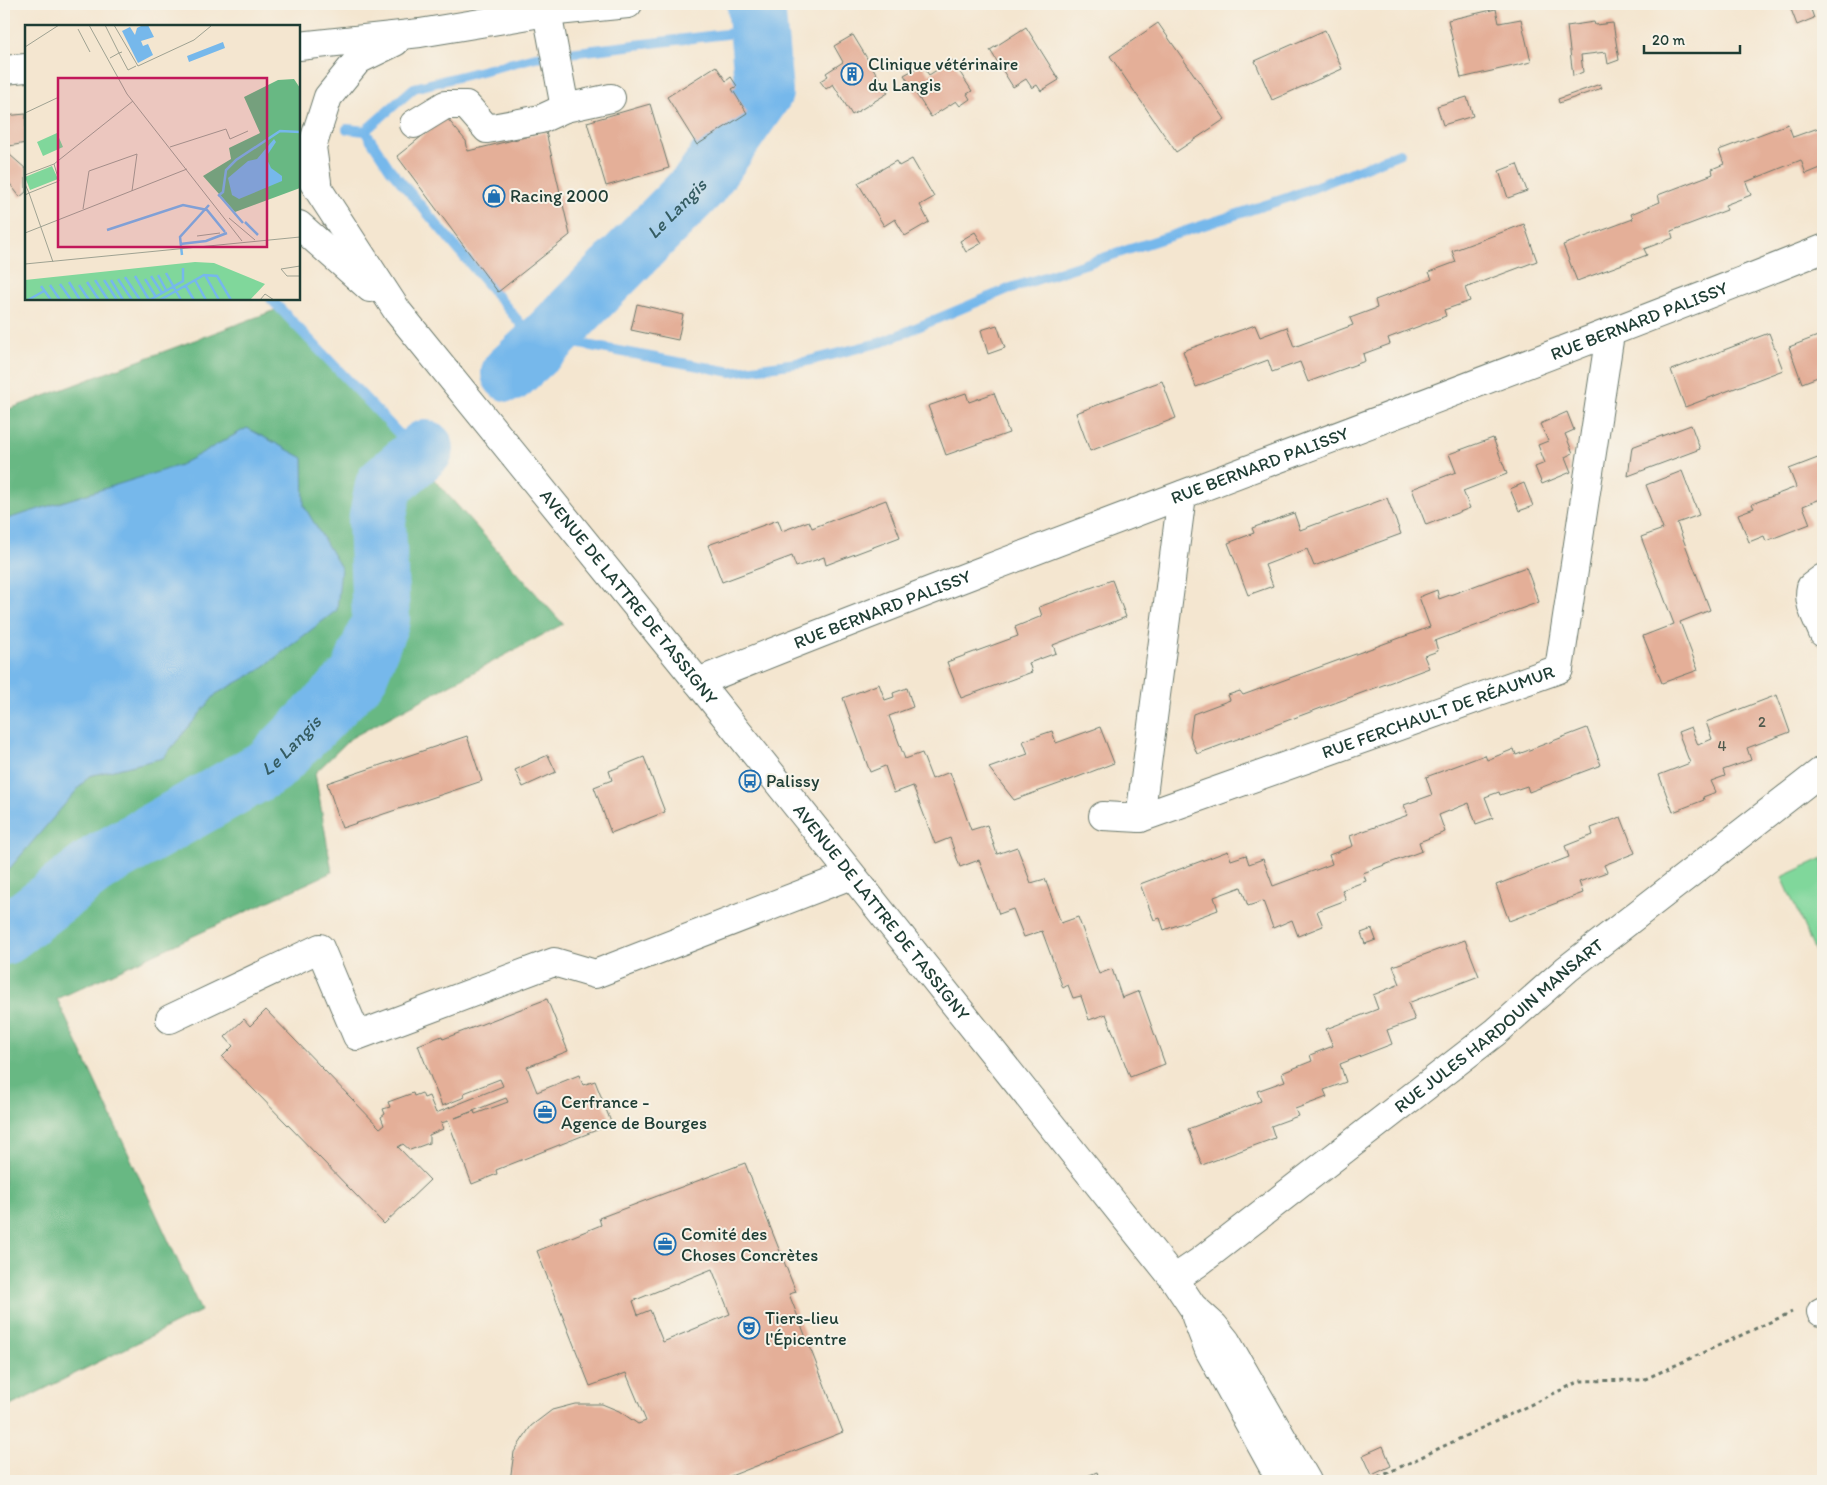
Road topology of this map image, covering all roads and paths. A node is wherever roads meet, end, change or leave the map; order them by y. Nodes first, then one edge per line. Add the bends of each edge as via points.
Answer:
1 (628, 4) edge
2 (547, 12) junction
3 (420, 33) junction
4 (300, 46) edge
5 (25, 68) edge
6 (4, 70) edge
7 (611, 98) dead end
8 (565, 108) junction
9 (414, 124) dead end
10 (300, 162) edge
11 (319, 193) junction
12 (300, 226) edge
13 (1823, 249) edge
14 (398, 312) junction
15 (1610, 334) junction
16 (1182, 495) junction
17 (1823, 578) edge
18 (1823, 633) edge
19 (698, 682) junction
20 (1823, 770) edge
21 (1104, 816) dead end
22 (1140, 818) junction
23 (851, 875) junction
24 (170, 1019) dead end
25 (1174, 1279) junction
26 (1192, 1306) junction
27 (1814, 1311) edge
28 (1281, 1481) edge
29 (1307, 1481) edge
30 (1371, 1481) edge

1 - 2 street
2 - 3 street
2 - 8 street
3 - 4 street
3 - 11 street, AVENUE DE LATTRE DE TASSIGNY via 378,48 358,60 328,97 312,147
5 - 6 street
7 - 8 street
8 - 9 street via 541,118 487,129 466,105 445,105
10 - 11 street, AVENUE DE LATTRE DE TASSIGNY
11 - 14 street, AVENUE DE LATTRE DE TASSIGNY
12 - 14 street, AVENUE DE LATTRE DE TASSIGNY
13 - 15 street, RUE BERNARD PALISSY
14 - 19 street, AVENUE DE LATTRE DE TASSIGNY
15 - 16 street, RUE BERNARD PALISSY
15 - 22 street, RUE FERCHAULT DE RÉAUMUR via 1560,669
16 - 19 street, RUE BERNARD PALISSY
16 - 22 street
17 - 18 street via 1811,587 1809,600
19 - 23 street, AVENUE DE LATTRE DE TASSIGNY
20 - 25 street, RUE JULES HARDOUIN MANSART via 1568,969 1498,1031
21 - 22 street, RUE FERCHAULT DE RÉAUMUR
23 - 24 street via 595,974 554,962 357,1036 320,948
23 - 25 street, AVENUE DE LATTRE DE TASSIGNY
25 - 26 street, AVENUE DE LATTRE DE TASSIGNY
26 - 28 street, AVENUE DE LATTRE DE TASSIGNY via 1208,1350
26 - 29 street, AVENUE DE LATTRE DE TASSIGNY via 1226,1341
27 - 30 path via 1643,1380 1580,1381

